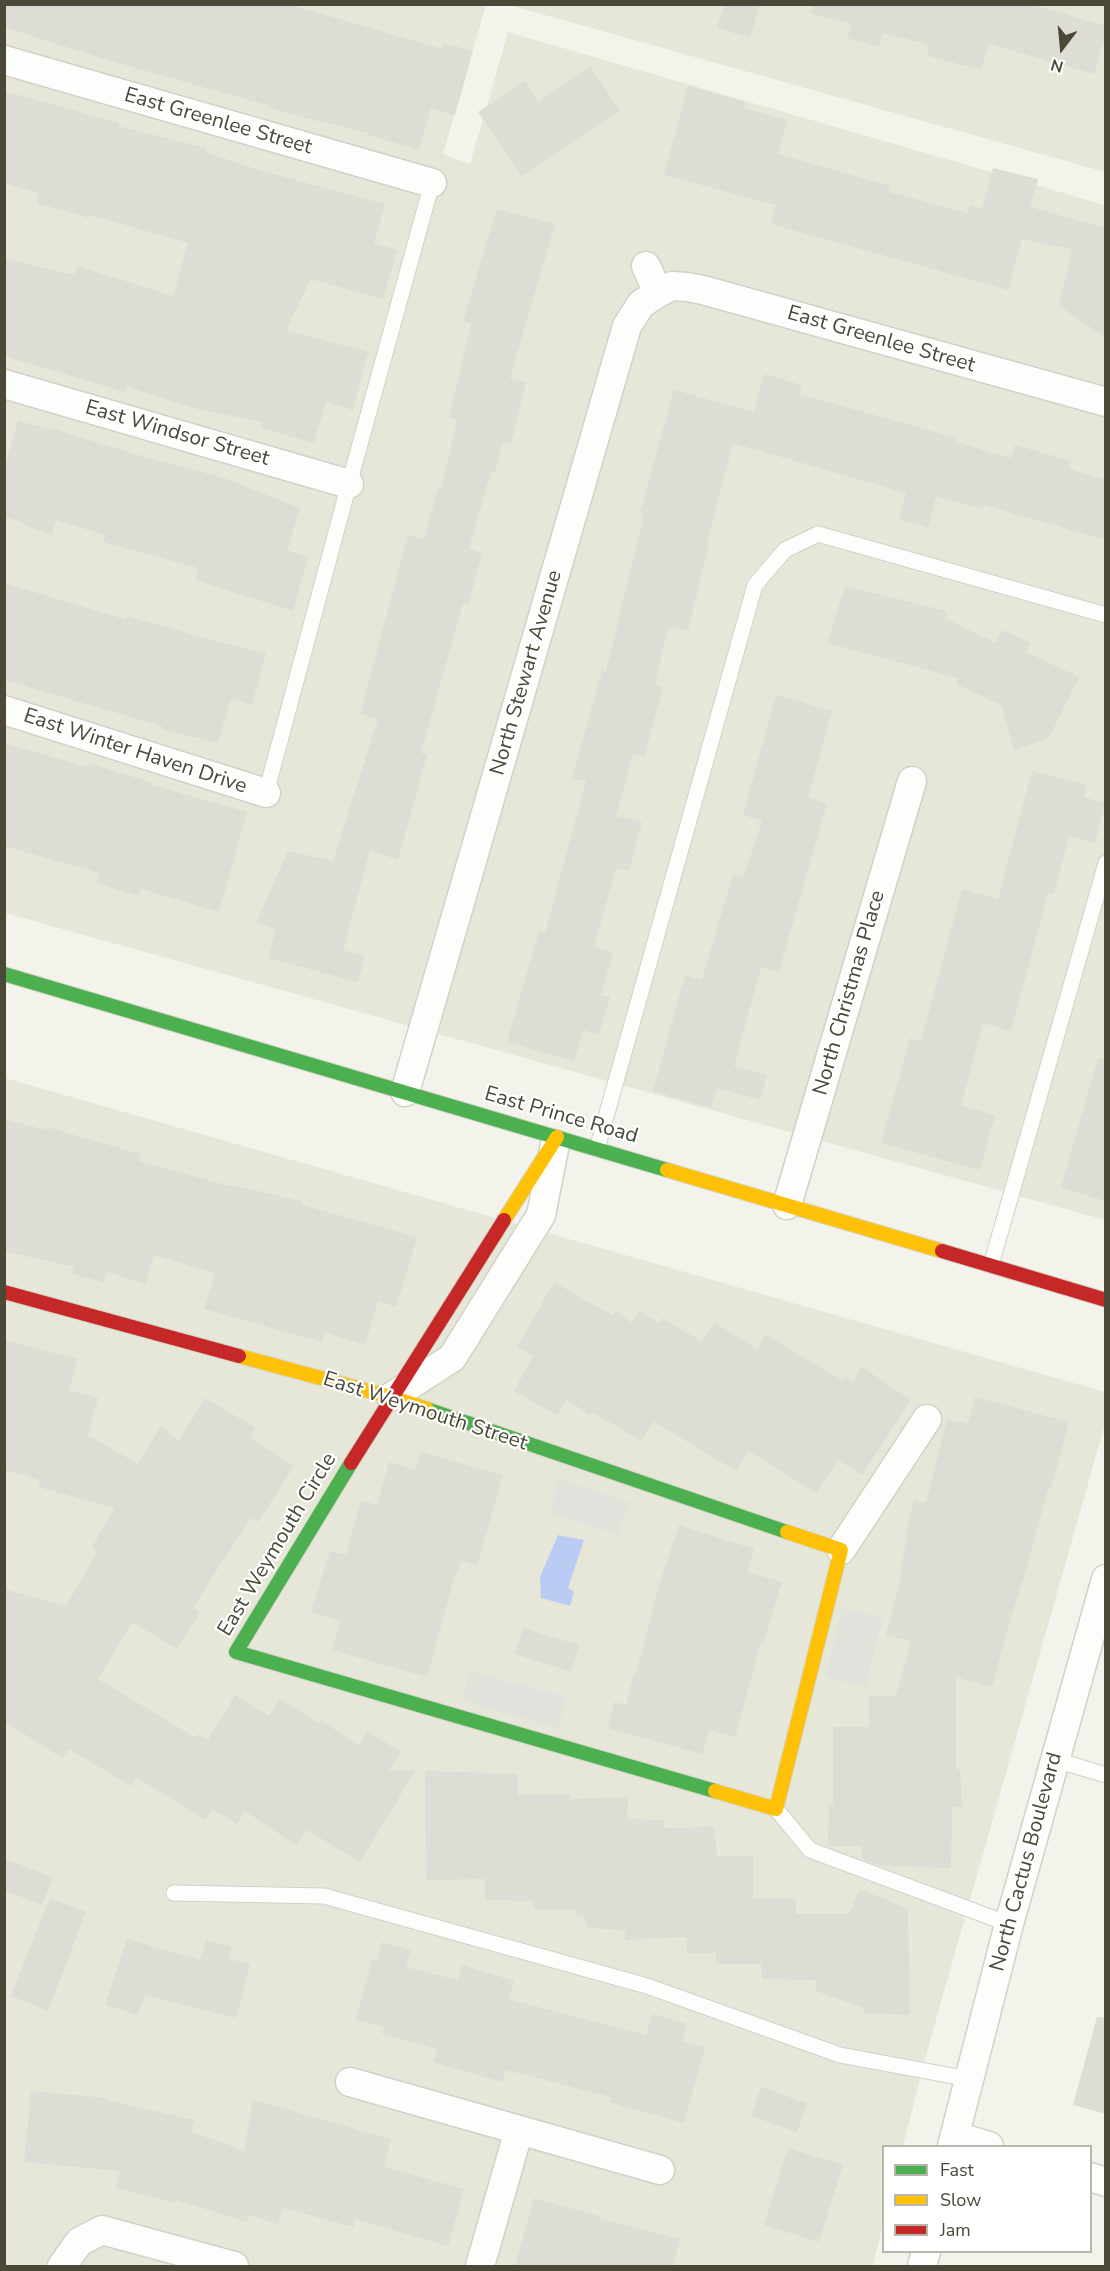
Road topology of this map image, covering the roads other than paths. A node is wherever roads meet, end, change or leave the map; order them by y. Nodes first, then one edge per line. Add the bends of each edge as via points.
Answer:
1 (4, 60) edge
2 (432, 183) joint
3 (646, 266) dead end
4 (658, 294) junction
5 (4, 384) edge
6 (1106, 402) edge
7 (349, 484) junction
8 (1106, 615) edge
9 (4, 710) edge
10 (912, 782) dead end
11 (266, 793) joint
12 (1106, 863) edge
13 (4, 974) edge
14 (405, 1092) junction
15 (557, 1137) junction
16 (597, 1149) junction
17 (787, 1205) junction
18 (991, 1265) junction
19 (4, 1292) edge
20 (1106, 1300) edge
21 (391, 1397) junction
22 (927, 1419) dead end
23 (841, 1550) junction
24 (1106, 1579) edge
25 (1056, 1760) junction
26 (1106, 1776) edge
27 (777, 1809) junction
28 (174, 1893) dead end
29 (1009, 1924) junction
30 (969, 2079) junction
31 (350, 2082) dead end
32 (519, 2130) junction
33 (953, 2141) edge
34 (982, 2145) edge
35 (660, 2170) dead end
36 (62, 2266) edge
37 (234, 2266) edge
38 (480, 2266) edge

1 - 2 street, East Greenlee Street
2 - 7 lane
3 - 4 street
4 - 6 street, East Greenlee Street via 672,286 687,286
4 - 14 street, North Stewart Avenue via 641,304 627,326
5 - 7 street, East Windsor Street
7 - 11 lane
8 - 16 lane via 818,534 785,550 755,585
9 - 11 street, East Winter Haven Drive
10 - 17 street, North Christmas Place
12 - 18 lane
13 - 14 street, East Prince Road
14 - 15 street, East Prince Road
15 - 16 street, East Prince Road
15 - 21 street via 541,1215 452,1358
16 - 17 street, East Prince Road
17 - 18 street, East Prince Road
18 - 20 street, East Prince Road
19 - 21 street, East Weymouth Street
21 - 23 street, East Weymouth Street
21 - 27 street, East Weymouth Circle via 236,1653
22 - 23 street
23 - 27 street
24 - 25 street, North Cactus Boulevard
25 - 26 lane
25 - 29 street, North Cactus Boulevard
27 - 29 lane via 810,1850
28 - 30 lane via 324,1896 646,1986 840,2055
29 - 30 street, North Cactus Boulevard
30 - 33 street, North Cactus Boulevard
31 - 32 street
32 - 35 street
32 - 38 street
33 - 34 street
36 - 37 street via 80,2242 102,2230

